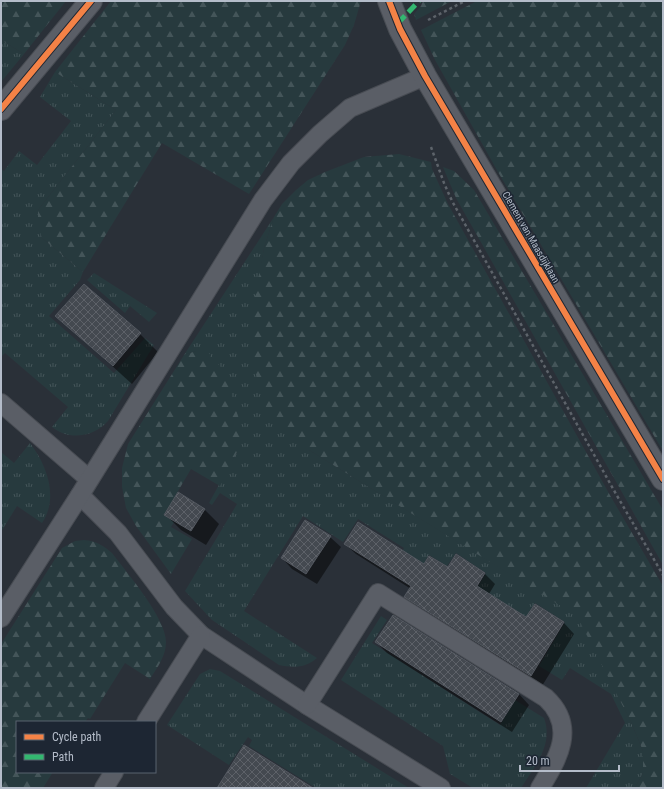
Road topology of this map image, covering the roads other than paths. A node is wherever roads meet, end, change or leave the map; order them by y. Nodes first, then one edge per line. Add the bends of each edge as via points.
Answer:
1 (91, 1) edge
2 (389, 1) edge
3 (425, 76) junction
4 (1, 109) edge
5 (1, 403) edge
6 (89, 479) junction
7 (663, 480) edge
8 (80, 495) junction
9 (1, 618) edge
10 (201, 635) junction
11 (307, 705) junction
12 (147, 721) edge
13 (113, 773) edge
14 (104, 788) edge
15 (441, 788) edge
16 (540, 788) edge

1 - 4 street
2 - 3 street, Clement van Maasdijklaan via 400,29
3 - 6 lane via 350,108 291,163 263,200
3 - 7 street, Clement van Maasdijklaan
5 - 6 lane
6 - 8 lane
8 - 9 lane
8 - 10 lane via 118,533 174,607
10 - 11 lane
10 - 12 lane
11 - 15 lane
11 - 16 lane via 378,592 546,698 553,705 564,731 557,760
13 - 14 lane

